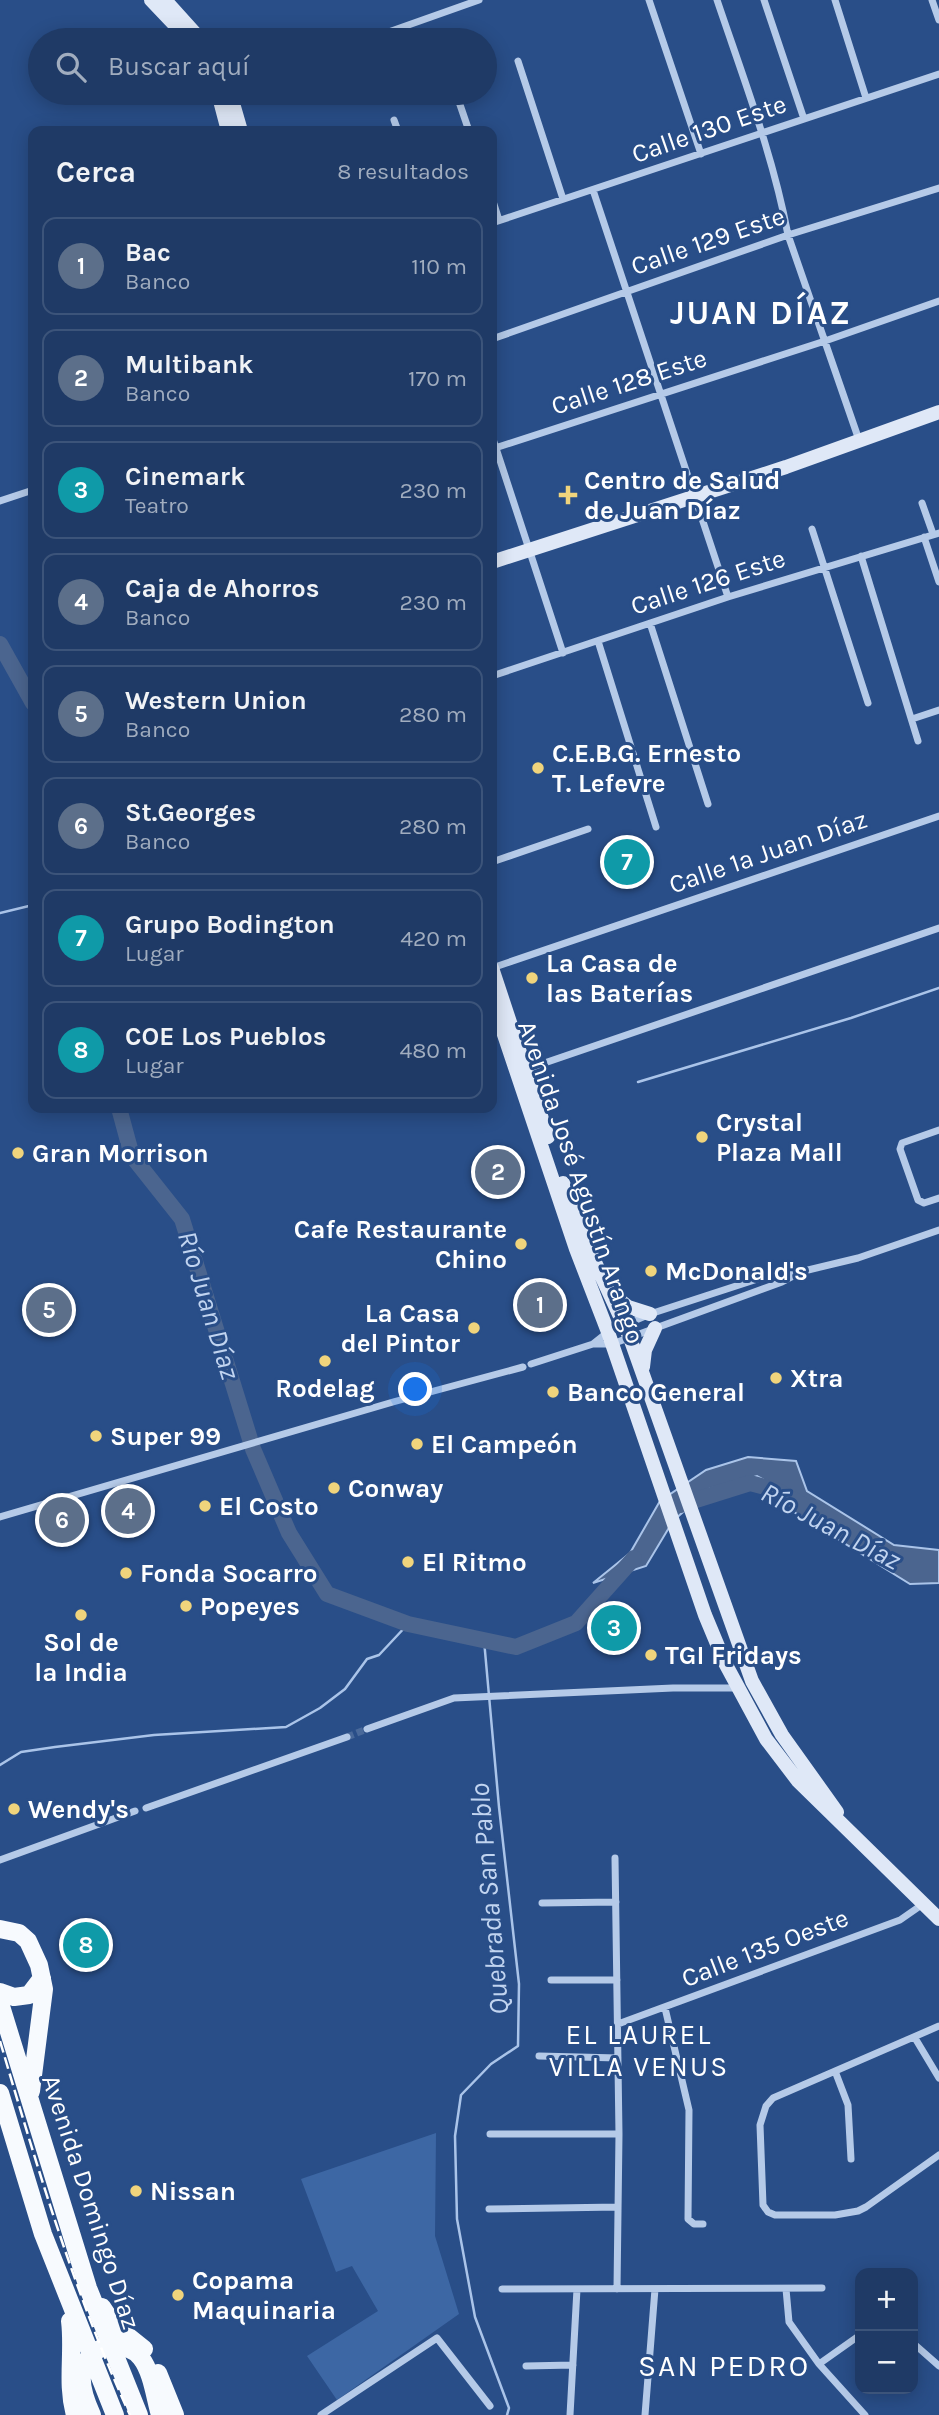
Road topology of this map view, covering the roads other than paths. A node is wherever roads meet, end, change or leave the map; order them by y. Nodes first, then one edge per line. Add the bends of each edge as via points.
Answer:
1 (151, 0) edge
2 (165, 0) edge
3 (479, 0) edge
4 (649, 0) edge
5 (717, 0) edge
6 (764, 0) edge
7 (835, 0) edge
8 (932, 0) edge
9 (939, 20) edge
10 (178, 28) edge
11 (193, 28) edge
12 (400, 28) edge
13 (518, 61) dead end
14 (939, 74) edge
15 (866, 98) junction
16 (221, 105) edge
17 (233, 105) edge
18 (460, 105) edge
19 (804, 119) junction
20 (394, 120) dead end
21 (227, 126) edge
22 (240, 126) edge
23 (396, 126) edge
24 (467, 126) edge
25 (762, 133) junction
26 (701, 154) junction
27 (939, 188) edge
28 (593, 190) junction
29 (563, 199) junction
30 (497, 220) edge
31 (788, 235) junction
32 (627, 290) junction
33 (939, 301) edge
34 (497, 337) edge
35 (825, 341) junction
36 (661, 394) junction
37 (939, 412) edge
38 (859, 441) junction
39 (497, 447) edge
40 (497, 456) edge
41 (28, 491) edge
42 (695, 495) junction
43 (0, 501) edge
44 (922, 503) dead end
45 (811, 529) dead end
46 (932, 535) edge
47 (531, 550) junction
48 (861, 556) junction
49 (497, 560) edge
50 (824, 567) junction
51 (939, 582) edge
52 (728, 597) junction
53 (650, 623) junction
54 (598, 641) junction
55 (563, 653) junction
56 (497, 674) edge
57 (868, 703) dead end
58 (939, 710) edge
59 (912, 719) junction
60 (918, 741) dead end
61 (708, 804) dead end
62 (939, 817) edge
63 (656, 827) dead end
64 (588, 830) dead end
65 (497, 860) edge
66 (939, 928) edge
67 (497, 966) edge
68 (497, 985) edge
69 (497, 1011) edge
70 (522, 1071) junction
71 (939, 1130) edge
72 (939, 1198) edge
73 (939, 1230) edge
74 (804, 1271) junction
75 (610, 1293) junction
76 (652, 1321) junction
77 (627, 1331) junction
78 (610, 1338) junction
79 (593, 1344) junction
80 (642, 1372) junction
81 (0, 1517) edge
82 (743, 1656) junction
83 (737, 1688) junction
84 (767, 1710) junction
85 (367, 1729) tunnel mouth
86 (347, 1737) tunnel mouth
87 (146, 1808) dead end
88 (135, 1811) dead end
89 (845, 1826) junction
90 (615, 1858) dead end
91 (0, 1860) edge
92 (616, 1902) junction
93 (542, 1903) dead end
94 (923, 1904) junction
95 (939, 1919) edge
96 (0, 1929) edge
97 (42, 1978) junction
98 (551, 1980) dead end
99 (617, 1980) junction
100 (0, 1992) edge
101 (0, 2003) edge
102 (665, 2008) junction
103 (618, 2024) junction
104 (939, 2026) edge
105 (915, 2038) junction
106 (539, 2056) dead end
107 (618, 2058) junction
108 (835, 2071) junction
109 (939, 2078) edge
110 (0, 2093) edge
111 (30, 2101) junction
112 (490, 2134) dead end
113 (619, 2134) junction
114 (939, 2155) edge
115 (851, 2159) dead end
116 (618, 2207) junction
117 (489, 2209) dead end
118 (703, 2224) dead end
119 (88, 2288) junction
120 (786, 2288) junction
121 (822, 2288) dead end
122 (502, 2289) dead end
123 (578, 2289) junction
124 (617, 2289) junction
125 (655, 2289) junction
126 (66, 2297) junction
127 (855, 2339) edge
128 (918, 2347) edge
129 (819, 2364) junction
130 (573, 2365) junction
131 (526, 2366) dead end
132 (939, 2366) edge
133 (490, 2406) dead end
134 (165, 2414) edge
135 (75, 2415) edge
136 (92, 2415) edge
137 (115, 2415) edge
138 (139, 2415) edge
139 (321, 2415) edge
140 (570, 2415) edge
141 (645, 2415) edge
142 (865, 2415) edge

1 - 10 main road
2 - 11 main road
3 - 12 street
4 - 26 street
5 - 25 street
6 - 19 street
7 - 15 street
8 - 9 street
13 - 29 street
14 - 15 street, Calle 130 Este
15 - 19 street, Calle 130 Este
16 - 21 main road
17 - 22 main road
18 - 24 street
19 - 25 street, Calle 130 Este
20 - 23 street
25 - 26 street, Calle 130 Este
25 - 31 street
26 - 28 street, Calle 130 Este
27 - 31 street, Calle 129 Este
28 - 29 street, Calle 130 Este
28 - 32 street
29 - 30 street, Calle 130 Este
31 - 32 street, Calle 129 Este
31 - 35 street
32 - 34 street, Calle 129 Este
32 - 36 street
33 - 35 street, Calle 128 Este
35 - 36 street, Calle 128 Este
35 - 38 street
36 - 39 street, Calle 128 Este
36 - 42 street
37 - 38 main road
38 - 42 main road
40 - 47 street
41 - 43 street
42 - 47 main road
42 - 52 street
44 - 46 street
45 - 50 street
46 - 48 street, Calle 126 Este
46 - 51 street
47 - 49 main road
47 - 55 street
48 - 50 street, Calle 126 Este
48 - 59 street
50 - 52 street, Calle 126 Este
50 - 57 street
52 - 53 street, Calle 126 Este
53 - 54 street, Calle 126 Este
53 - 61 street
54 - 55 street, Calle 126 Este
54 - 63 street
55 - 56 street, Calle 126 Este
58 - 59 street
59 - 60 street
62 - 67 street, Calle 1a Juan Díaz
64 - 65 street
66 - 70 street
68 - 70 main road, Avenida José Agustín Arango
69 - 70 main road, Avenida José Agustín Arango
70 - 75 main road, Avenida José Agustín Arango via 588,1247
70 - 78 main road, Avenida José Agustín Arango via 574,1242
71 - 72 street via 902,1143 900,1149 918,1200 924,1203
73 - 74 street
74 - 76 street via 782,1282
74 - 76 street via 779,1272
75 - 76 main road
75 - 77 main road, Avenida José Agustín Arango
76 - 77 street
76 - 77 street
76 - 80 main road
77 - 78 street
77 - 78 street
77 - 80 main road, Avenida José Agustín Arango
78 - 79 street
78 - 79 street
78 - 83 main road, Avenida José Agustín Arango via 712,1633
79 - 81 street
80 - 82 main road, Avenida José Agustín Arango
82 - 83 main road via 743,1675
82 - 84 main road, Avenida José Agustín Arango
83 - 84 main road
83 - 85 street via 454,1698
83 - 89 main road, Avenida José Agustín Arango via 766,1739 798,1781
84 - 89 main road, Avenida José Agustín Arango
86 - 87 street
88 - 91 street
89 - 94 main road, Avenida José Agustín Arango
90 - 92 street
92 - 93 street
92 - 99 street
94 - 95 main road, Avenida José Agustín Arango
94 - 102 street, Calle 135 Oeste via 900,1920
96 - 97 main road via 19,1933 28,1941
97 - 100 main road via 29,1995 14,1997
97 - 111 main road via 44,1998
98 - 99 street
99 - 103 street
101 - 111 main road, Avenida Domingo Díaz
102 - 103 street, Calle 135 Oeste
102 - 118 street via 689,2110 688,2219
103 - 107 street
104 - 105 street
105 - 108 street
105 - 109 street
106 - 107 street
107 - 113 street
108 - 114 street via 781,2092 766,2106 760,2125 765,2209 775,2216 858,2211
108 - 115 street via 848,2105
110 - 126 main road, Avenida Domingo Díaz
111 - 119 main road, Avenida Domingo Díaz
112 - 113 street
113 - 116 street
116 - 117 street
116 - 124 street
119 - 134 main road via 114,2325 153,2361
119 - 138 main road, Avenida Domingo Díaz
120 - 121 street
120 - 125 street
120 - 129 street via 789,2322
122 - 123 street
123 - 124 street
123 - 130 street
124 - 125 street
125 - 141 street
126 - 135 main road via 73,2348 70,2396
126 - 137 main road, Avenida Domingo Díaz
127 - 129 street
128 - 132 street
129 - 142 street
130 - 131 street
130 - 140 street
133 - 139 street via 437,2338
134 - 136 main road via 146,2365 126,2348 115,2346 95,2351 85,2363 82,2384

